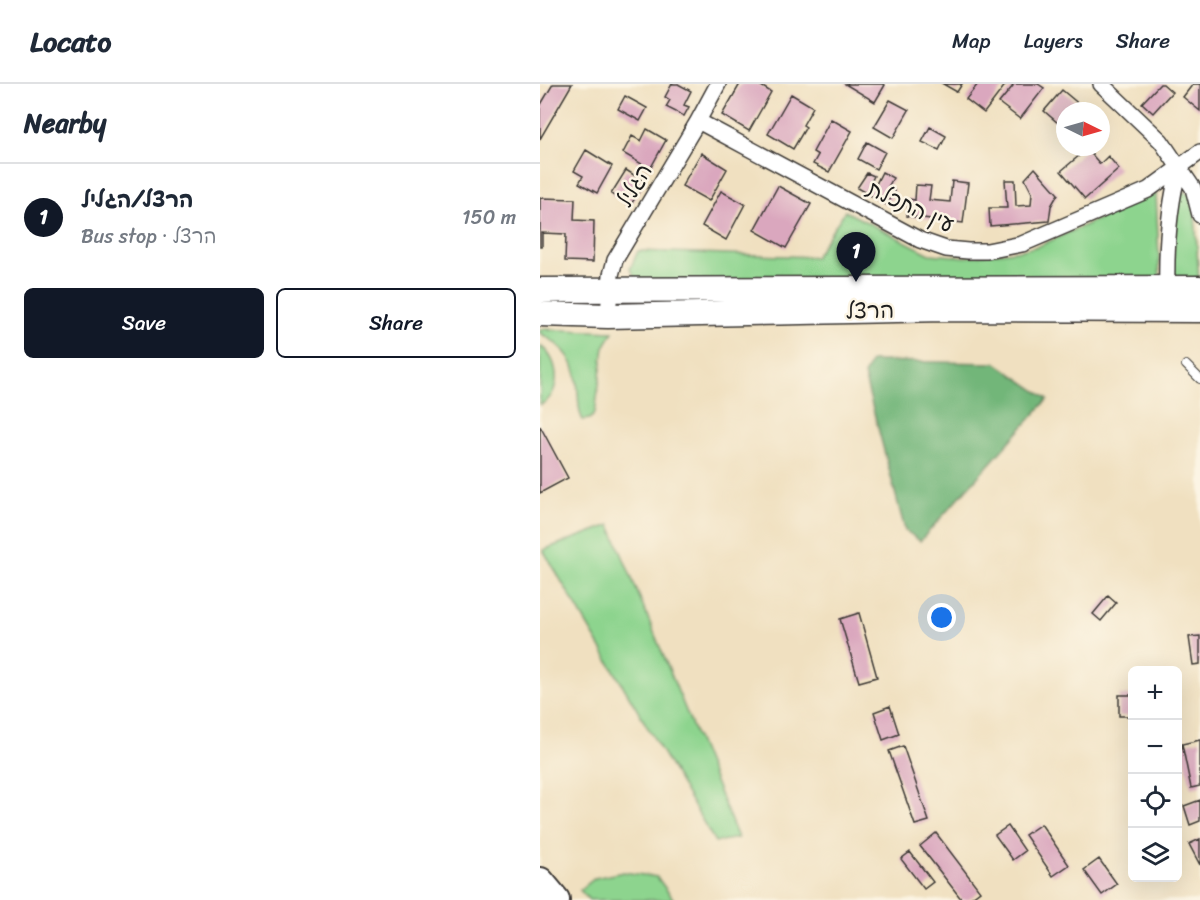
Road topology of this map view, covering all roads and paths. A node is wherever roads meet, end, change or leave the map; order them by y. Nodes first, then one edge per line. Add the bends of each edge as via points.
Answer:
1 (718, 84) edge
2 (1101, 84) edge
3 (698, 121) junction
4 (1200, 153) edge
5 (1179, 169) junction
6 (1200, 215) edge
7 (1200, 288) edge
8 (1167, 289) junction
9 (540, 290) edge
10 (609, 292) junction
11 (1200, 310) edge
12 (540, 314) edge
13 (608, 315) junction
14 (1186, 365) dead end
15 (1200, 379) edge
16 (540, 882) edge
17 (555, 900) edge

1 - 3 street, הגליל
2 - 5 street via 1157,135
3 - 5 street, עין התכלת via 920,240 946,249 987,251 1022,244 1148,190
3 - 10 street, הגליל via 615,260
4 - 5 street, עין התכלת
5 - 6 street via 1193,188
5 - 8 street via 1168,223
7 - 8 main road, הרצל
8 - 10 main road, הרצל
9 - 10 main road, הרצל
10 - 13 street, הגליל
11 - 13 main road, הרצל via 956,309
12 - 13 main road, הרצל
14 - 15 lane
16 - 17 highway

